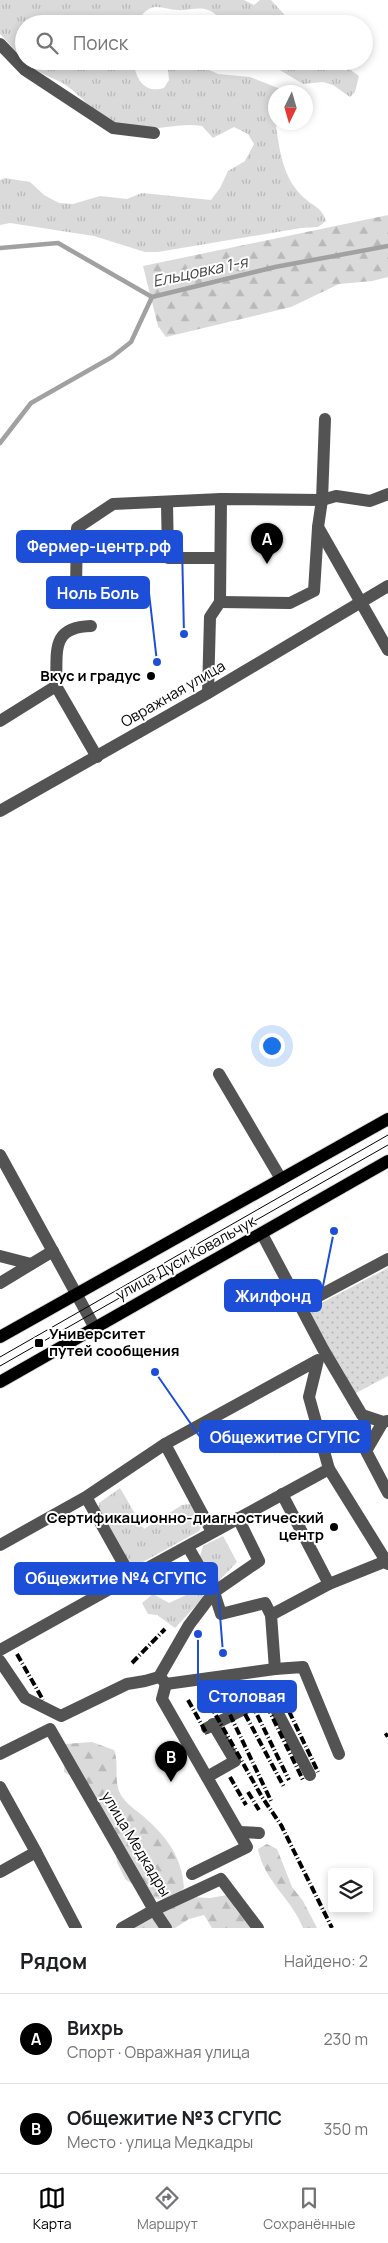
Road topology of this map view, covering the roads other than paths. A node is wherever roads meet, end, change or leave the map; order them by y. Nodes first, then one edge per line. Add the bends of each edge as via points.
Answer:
1 (1, 48) edge
2 (15, 61) edge
3 (25, 70) edge
4 (154, 132) dead end
5 (325, 419) dead end
6 (388, 494) edge
7 (221, 500) junction
8 (322, 500) junction
9 (167, 503) junction
10 (318, 527) junction
11 (220, 558) junction
12 (388, 586) edge
13 (91, 596) dead end
14 (220, 602) junction
15 (361, 603) junction
16 (92, 626) dead end
17 (388, 650) edge
18 (56, 686) junction
19 (208, 693) junction
20 (0, 721) edge
21 (97, 757) junction
22 (0, 810) edge
23 (219, 1074) dead end
24 (388, 1119) edge
25 (0, 1154) edge
26 (388, 1161) edge
27 (281, 1179) junction
28 (262, 1234) junction
29 (53, 1251) junction
30 (0, 1256) edge
31 (388, 1258) edge
32 (31, 1264) junction
33 (0, 1283) edge
34 (76, 1294) junction
35 (300, 1306) junction
36 (95, 1328) junction
37 (0, 1337) edge
38 (0, 1382) edge
39 (386, 1422) edge
40 (165, 1444) junction
41 (329, 1469) junction
42 (388, 1493) edge
43 (282, 1494) junction
44 (86, 1497) junction
45 (238, 1518) junction
46 (212, 1532) junction
47 (0, 1545) edge
48 (188, 1547) junction
49 (387, 1563) edge
50 (130, 1577) junction
51 (329, 1584) junction
52 (214, 1592) junction
53 (272, 1615) junction
54 (0, 1650) edge
55 (0, 1661) edge
56 (275, 1668) junction
57 (163, 1680) junction
58 (0, 1754) edge
59 (339, 1754) dead end
60 (310, 1775) dead end
61 (207, 1778) junction
62 (0, 1787) edge
63 (239, 1832) junction
64 (259, 1833) dead end
65 (36, 1852) junction
66 (0, 1872) edge
67 (192, 1874) dead end
68 (154, 1910) junction
69 (76, 1928) edge
70 (122, 1928) edge
71 (166, 1928) edge
72 (258, 1928) edge

1 - 2 street
3 - 4 street via 113,128
5 - 8 street
6 - 8 street via 370,501 336,496
7 - 8 street
7 - 9 street
7 - 11 street
8 - 10 street
9 - 11 street via 168,558
9 - 13 street via 113,504 77,528 76,590
10 - 14 street via 314,592 290,602
10 - 15 street
11 - 14 street
12 - 15 street, Овражная улица
14 - 19 street via 210,617
15 - 17 street
15 - 19 street, Овражная улица
16 - 18 street via 77,626 64,632 58,643
18 - 20 street
18 - 21 street
19 - 21 street, Овражная улица
21 - 22 street, Овражная улица
23 - 27 street
24 - 27 main road, улица Дуси Ковальчук
25 - 29 street
26 - 28 main road, улица Дуси Ковальчук
27 - 34 main road, улица Дуси Ковальчук
28 - 35 street
28 - 36 main road, улица Дуси Ковальчук
29 - 32 street
29 - 34 street
30 - 32 street
31 - 35 street
32 - 33 street
34 - 36 street
34 - 37 main road, улица Дуси Ковальчук
35 - 39 street via 362,1415
36 - 38 main road, улица Дуси Ковальчук
39 - 42 street via 366,1451
40 - 41 street via 318,1360 309,1397
40 - 44 street
40 - 46 street
41 - 43 street
41 - 49 street
43 - 45 street
43 - 51 street
44 - 47 street
44 - 50 street
45 - 46 street
45 - 52 street via 259,1561
46 - 48 street
48 - 50 street
48 - 52 street
49 - 51 street
50 - 54 street
51 - 53 street
52 - 53 street via 221,1614 265,1603
52 - 57 street via 189,1624
53 - 56 street
55 - 57 street via 25,1698 61,1716 127,1684
56 - 57 street
56 - 59 street via 303,1667
57 - 61 street via 162,1699
58 - 68 street, улица Медкадры via 50,1729
60 - 61 street via 270,1700 252,1705 210,1726 235,1761
61 - 63 street
62 - 65 street
63 - 64 street
63 - 67 street via 247,1847
65 - 66 street
65 - 69 street
68 - 70 street
68 - 71 street
68 - 72 street, улица Медкадры via 221,1879

